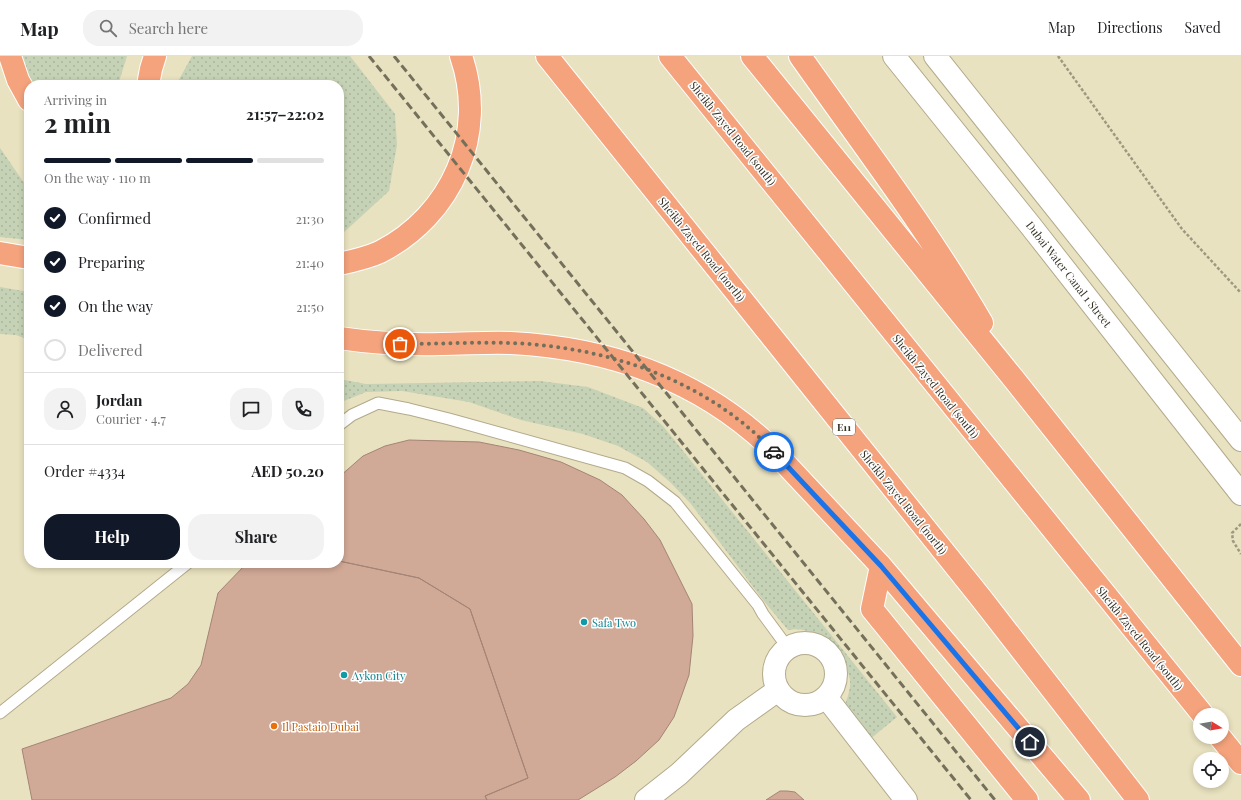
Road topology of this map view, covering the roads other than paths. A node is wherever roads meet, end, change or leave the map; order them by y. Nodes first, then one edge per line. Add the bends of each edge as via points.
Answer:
1 (10, 56) edge
2 (155, 56) edge
3 (461, 56) edge
4 (547, 56) edge
5 (670, 56) edge
6 (752, 56) edge
7 (800, 56) edge
8 (894, 56) edge
9 (935, 56) edge
10 (149, 80) edge
11 (24, 91) edge
12 (0, 253) edge
13 (24, 257) edge
14 (344, 263) edge
15 (344, 338) edge
16 (1012, 378) junction
17 (1210, 402) junction
18 (344, 422) edge
19 (1241, 425) edge
20 (1241, 440) edge
21 (1241, 494) edge
22 (881, 566) junction
23 (182, 568) edge
24 (788, 648) junction
25 (1241, 664) edge
26 (778, 690) junction
27 (826, 697) junction
28 (1196, 708) edge
29 (0, 713) edge
30 (1226, 744) edge
31 (1241, 763) edge
32 (646, 800) edge
33 (906, 800) edge
34 (1027, 800) edge
35 (1080, 800) edge
36 (1138, 800) edge

1 - 11 highway
2 - 10 highway
3 - 14 highway via 470,95 470,123 458,169 441,200 424,221 402,238 379,252
4 - 36 highway, Sheikh Zayed Road (north) / E11 via 981,598
5 - 28 highway, Sheikh Zayed Road (south)
6 - 16 highway
7 - 16 highway via 926,233
8 - 21 street, Dubai Water Canal 1 Street
9 - 17 street
12 - 13 highway
15 - 22 highway via 400,344 544,345 612,358 670,378 704,396 750,428
16 - 25 highway
17 - 19 street
17 - 20 street
18 - 24 lane via 352,415 378,403 442,417 625,468 648,481 674,502 758,605
22 - 34 highway via 872,609
22 - 35 highway
23 - 29 lane
24 - 26 street via 774,667
24 - 27 street via 798,643 818,645 833,659 836,679 833,689
26 - 27 street via 791,703 800,706 819,703
26 - 32 street via 736,720 679,774
27 - 33 street
30 - 31 highway

